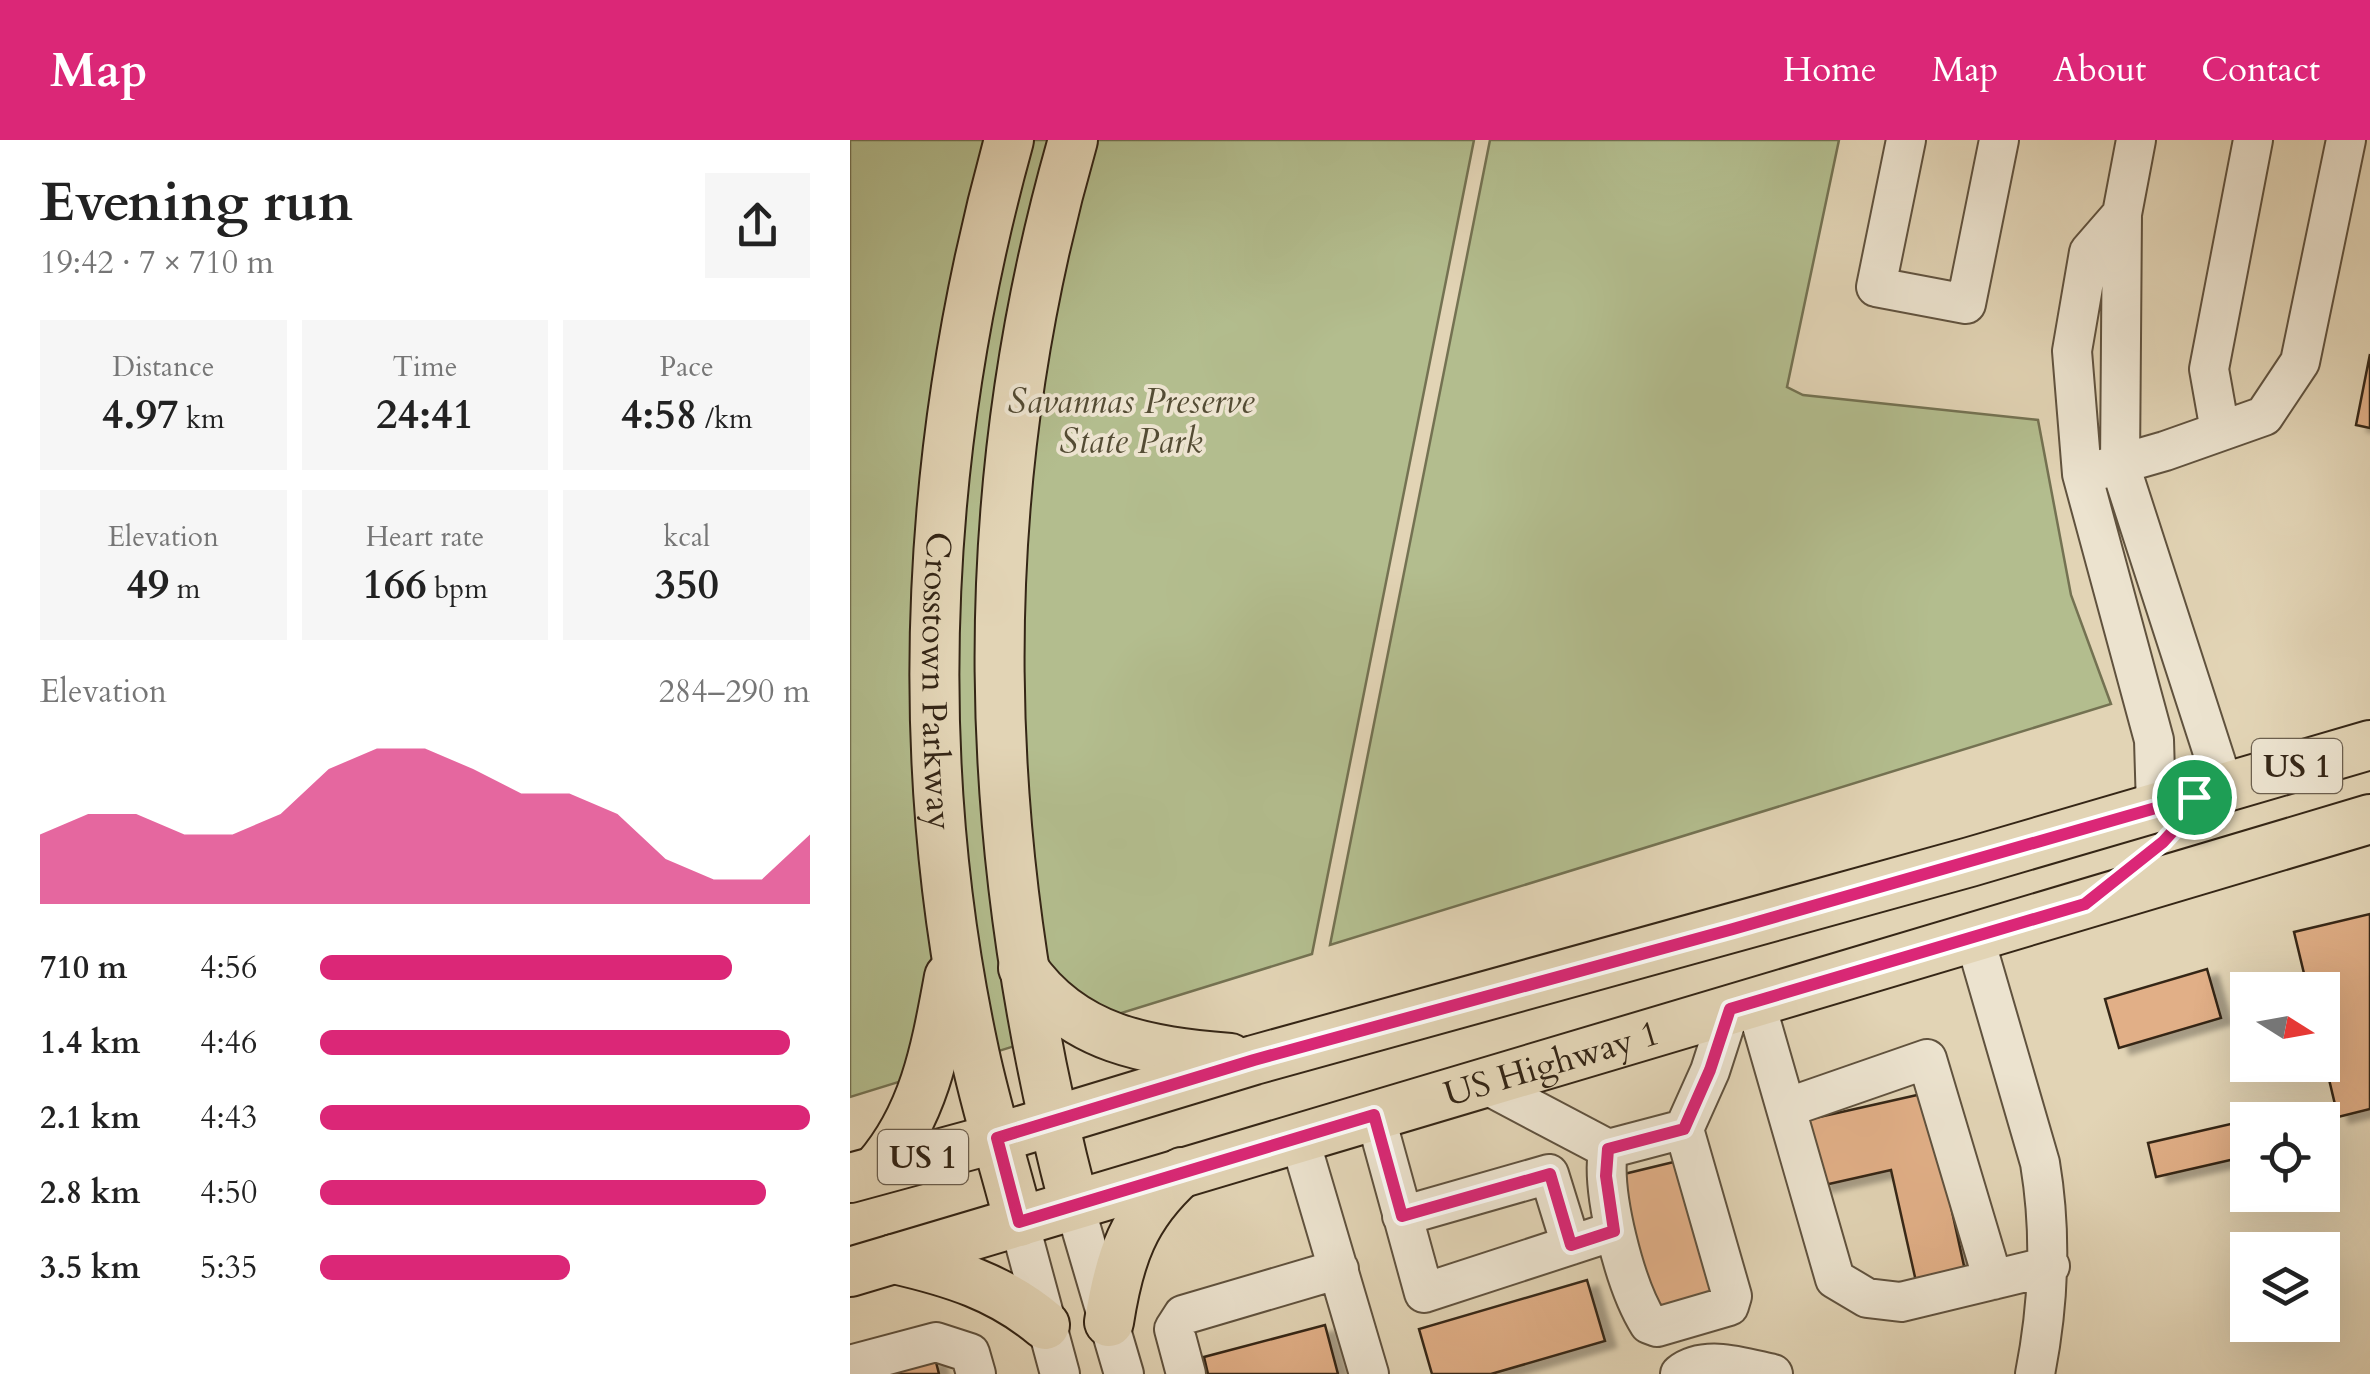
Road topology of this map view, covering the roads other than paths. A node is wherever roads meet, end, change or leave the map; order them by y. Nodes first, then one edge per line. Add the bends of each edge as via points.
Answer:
1 (1009, 140) edge
2 (1073, 140) edge
3 (1906, 140) edge
4 (1999, 140) edge
5 (2136, 140) edge
6 (2253, 140) edge
7 (2346, 140) edge
8 (2122, 214) junction
9 (2220, 432) junction
10 (2120, 465) junction
11 (2082, 474) junction
12 (2165, 598) junction
13 (2122, 613) junction
14 (2370, 744) edge
15 (2192, 797) junction
16 (2370, 819) edge
17 (2085, 904) junction
18 (1974, 936) junction
19 (955, 944) junction
20 (1022, 968) junction
21 (1743, 1005) junction
22 (1254, 1060) junction
23 (1482, 1082) junction
24 (1786, 1108) junction
25 (1374, 1115) junction
26 (1052, 1120) junction
27 (1684, 1129) junction
28 (1299, 1137) junction
29 (997, 1138) junction
30 (1608, 1149) junction
31 (1182, 1172) junction
32 (864, 1174) edge
33 (1074, 1204) junction
34 (1402, 1216) junction
35 (1019, 1222) junction
36 (1614, 1231) junction
37 (1571, 1245) junction
38 (872, 1265) edge
39 (2050, 1266) junction
40 (1329, 1272) junction
41 (1993, 1280) junction
42 (1108, 1322) junction
43 (1045, 1324) junction
44 (850, 1365) edge
45 (976, 1374) edge
46 (1060, 1374) edge
47 (1124, 1374) edge
48 (1186, 1374) edge
49 (1347, 1374) edge
50 (1368, 1374) edge
51 (1680, 1374) edge
52 (1773, 1374) edge
53 (2035, 1374) edge

1 - 19 main road, Crosstown Parkway via 968,308 942,476 935,715
2 - 20 main road, Crosstown Parkway via 1030,314 1001,547 998,692
3 - 4 street via 1876,286 1966,304
5 - 8 street
6 - 9 street via 2209,369
7 - 9 street via 2300,362 2264,416
8 - 10 street
8 - 11 street via 2089,252 2072,352
9 - 10 street
10 - 11 street
10 - 12 street
11 - 13 street
12 - 13 street
12 - 15 street
13 - 15 street via 2154,740
14 - 15 main road, US 1
15 - 17 main road via 2163,842
15 - 22 main road, US 1
16 - 17 main road, US Highway 1 / US 1
17 - 18 main road, US Highway 1 / US 1
18 - 21 main road, US Highway 1 / US 1
18 - 39 street via 2040,1163
19 - 29 main road, Crosstown Parkway
19 - 32 main road via 917,1110 896,1148
20 - 22 main road via 1040,993 1102,1033 1148,1048
20 - 26 main road, Crosstown Parkway
21 - 23 main road, US Highway 1 / US 1
21 - 24 street
21 - 27 street
22 - 26 main road, US 1
23 - 25 main road, US Highway 1 / US 1
23 - 30 street
24 - 41 street via 1835,1279 1867,1298 1901,1302
24 - 41 street via 1927,1059
25 - 28 main road, US Highway 1 / US 1
25 - 34 street
26 - 29 main road, US 1
26 - 33 main road, Crosstown Parkway
27 - 30 street
27 - 36 street via 1731,1304 1652,1326
28 - 31 main road, US Highway 1 / US 1
28 - 40 street
29 - 32 main road, US 1
29 - 35 main road, Crosstown Parkway
30 - 36 street
31 - 33 main road, US Highway 1 / US 1
31 - 42 main road via 1155,1196 1129,1241
33 - 35 main road, US Highway 1 / US 1
33 - 42 street
34 - 37 street via 1550,1174
34 - 37 street via 1424,1293
35 - 38 main road, US Highway 1 / US 1
35 - 43 street
36 - 37 street
38 - 43 main road via 940,1270 992,1289
39 - 41 street
39 - 53 street
40 - 48 street via 1184,1315 1174,1329
40 - 49 street
40 - 50 street
42 - 47 street
43 - 46 street
44 - 45 street via 936,1342 970,1354
51 - 52 street via 1722,1364

